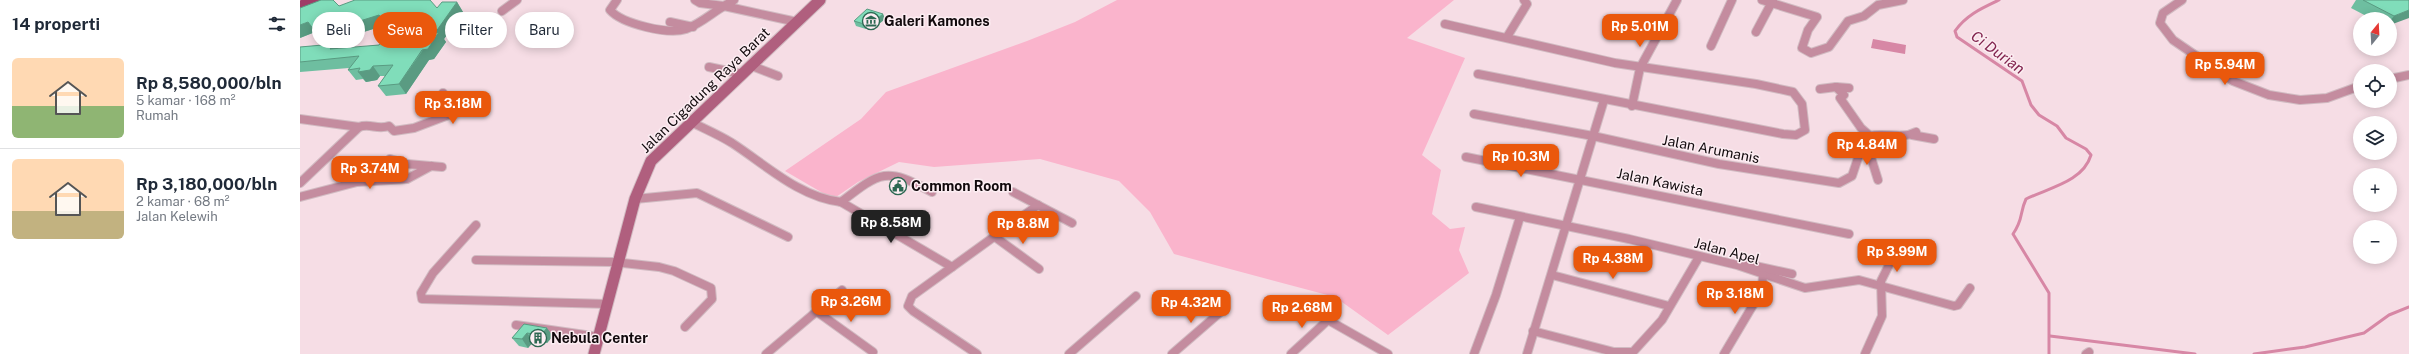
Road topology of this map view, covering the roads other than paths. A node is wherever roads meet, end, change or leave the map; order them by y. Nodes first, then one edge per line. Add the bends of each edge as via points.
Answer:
1 (304, 0) edge
2 (318, 0) edge
3 (517, 0) edge
4 (617, 0) edge
5 (695, 0) edge
6 (734, 0) edge
7 (820, 0) edge
8 (1524, 0) edge
9 (1677, 0) edge
10 (1732, 0) edge
11 (1762, 0) edge
12 (1903, 0) edge
13 (2182, 0) edge
14 (300, 1) edge
15 (1772, 2) edge
16 (724, 6) junction
17 (300, 7) edge
18 (502, 11) dead end
19 (670, 22) dead end
20 (797, 22) junction
21 (1445, 24) dead end
22 (693, 27) junction
23 (1756, 32) dead end
24 (1507, 37) junction
25 (1711, 46) dead end
26 (752, 66) junction
27 (709, 67) dead end
28 (1640, 68) junction
29 (742, 74) junction
30 (1478, 74) dead end
31 (2409, 75) edge
32 (778, 76) dead end
33 (2397, 78) edge
34 (1836, 87) junction
35 (1820, 88) dead end
36 (1849, 88) dead end
37 (2353, 89) edge
38 (443, 93) dead end
39 (1604, 100) junction
40 (1632, 106) junction
41 (1474, 114) dead end
42 (300, 119) edge
43 (691, 122) junction
44 (359, 127) junction
45 (1593, 136) junction
46 (1870, 136) junction
47 (1934, 139) dead end
48 (1466, 157) dead end
49 (390, 159) dead end
50 (431, 166) junction
51 (442, 167) dead end
52 (1581, 178) junction
53 (1878, 180) dead end
54 (300, 183) edge
55 (932, 192) dead end
56 (1013, 192) dead end
57 (300, 197) edge
58 (635, 199) junction
59 (841, 202) junction
60 (1038, 205) junction
61 (1476, 207) dead end
62 (1520, 217) junction
63 (1072, 223) dead end
64 (476, 225) dead end
65 (1567, 226) junction
66 (1849, 234) dead end
67 (788, 237) dead end
68 (995, 237) junction
69 (1895, 253) dead end
70 (1699, 257) junction
71 (476, 260) dead end
72 (620, 262) junction
73 (1736, 265) junction
74 (952, 267) junction
75 (1039, 269) dead end
76 (1763, 274) junction
77 (1792, 274) dead end
78 (1552, 275) junction
79 (1880, 287) junction
80 (1970, 288) dead end
81 (842, 290) dead end
82 (1136, 296) dead end
83 (608, 304) junction
84 (1669, 306) junction
85 (1224, 309) dead end
86 (816, 311) junction
87 (516, 325) dead end
88 (685, 327) dead end
89 (1533, 331) junction
90 (599, 337) junction
91 (873, 352) dead end
92 (594, 354) edge
93 (766, 354) edge
94 (977, 354) edge
95 (1069, 354) edge
96 (1172, 354) edge
97 (1291, 354) edge
98 (1388, 354) edge
99 (1474, 354) edge
100 (1527, 354) edge
101 (1724, 354) edge
102 (1865, 354) edge

1 - 14 main road
2 - 17 main road
3 - 18 street
4 - 22 street via 610,10 617,19 666,31 682,31
5 - 16 street
6 - 16 street
7 - 20 street, Jalan Cigadung Raya Barat
8 - 24 street via 1527,4
9 - 28 street
10 - 25 street
11 - 15 street
12 - 15 street via 1878,4 1870,8 1864,16 1848,21 1829,47 1812,53 1802,48 1808,30 1817,17
13 - 37 street via 2163,13 2160,23 2173,40 2233,81 2270,95 2300,100 2327,98
15 - 23 street
16 - 20 street
16 - 22 street
19 - 22 street
20 - 26 street, Jalan Cigadung Raya Barat
21 - 24 street
24 - 28 street
26 - 29 street, Jalan Cigadung Raya Barat
26 - 32 street
27 - 29 street
28 - 40 street
28 - 40 street via 1793,92 1797,94 1802,105 1804,130 1796,135 1783,134
29 - 43 street, Jalan Cigadung Raya Barat
30 - 39 street
31 - 33 street
34 - 35 street
34 - 36 street
34 - 46 street via 1844,95 1840,98 1857,124
38 - 44 street via 443,98 459,98 462,102 459,111 406,129 393,130 389,126
39 - 40 street
39 - 45 street
41 - 45 street, Jalan Arumanis
42 - 44 street
43 - 58 street, Jalan Cigadung Raya Barat via 651,161
43 - 59 street via 716,134 780,176 821,199 834,203
44 - 54 street
45 - 46 street, Jalan Arumanis via 1719,164 1839,183 1846,182 1852,176 1860,152
45 - 52 street
46 - 47 street via 1914,134
46 - 53 street via 1868,148
48 - 52 street, Jalan Kawista
49 - 50 street via 407,164
50 - 51 street
50 - 57 street via 406,179 357,182
52 - 65 street
52 - 66 street, Jalan Kawista
55 - 59 street via 909,179 886,173 868,180
56 - 60 street
58 - 67 street via 701,194
58 - 72 street, Jalan Cigadung Raya Barat
59 - 74 street
60 - 63 street
60 - 68 street
61 - 62 street, Jalan Apel
62 - 65 street, Jalan Apel
62 - 99 street
64 - 83 street via 433,273 421,293 422,299
65 - 70 street, Jalan Apel
65 - 78 street
68 - 74 street
68 - 75 street
69 - 79 street via 1880,281
70 - 73 street, Jalan Apel
70 - 84 street
71 - 72 street
72 - 83 street, Jalan Cigadung Raya Barat
72 - 88 street via 665,268 711,288 712,299
73 - 76 street, Jalan Apel
73 - 77 street via 1744,263
74 - 94 street via 912,296 908,306
76 - 79 street, Jalan Apel via 1805,288 1859,280
76 - 101 street via 1762,290
78 - 84 street
78 - 89 street
79 - 80 street, Jalan Apel via 1954,306 1958,306
79 - 102 street via 1882,316
81 - 86 street
82 - 95 street
83 - 90 street, Jalan Cigadung Raya Barat
84 - 89 street via 1633,352 1614,352
85 - 96 street
86 - 91 street
86 - 93 street
87 - 90 street
89 - 100 street
90 - 92 street, Jalan Cigadung Raya Barat
97 - 98 street via 1328,320

